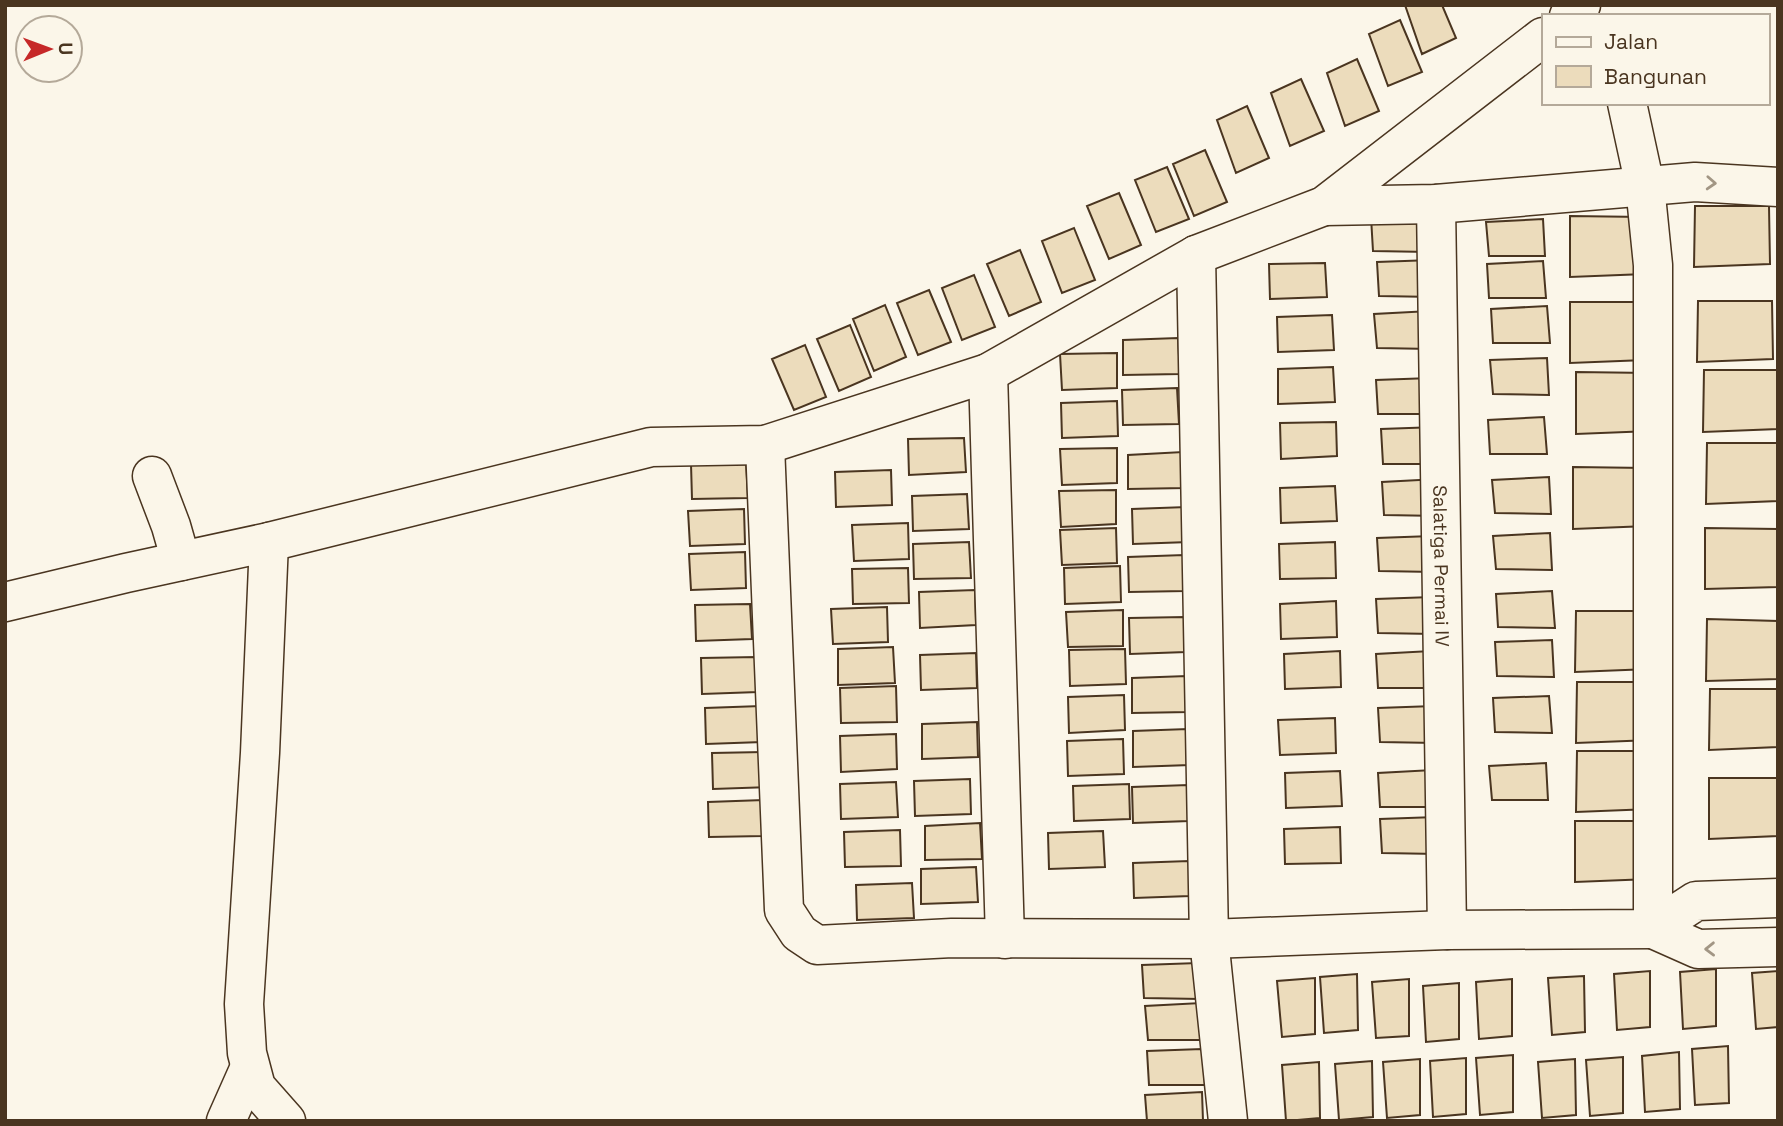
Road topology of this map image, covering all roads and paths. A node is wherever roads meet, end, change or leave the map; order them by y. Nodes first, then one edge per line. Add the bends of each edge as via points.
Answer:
1 (1542, 38) edge
2 (1627, 105) edge
3 (1645, 186) junction
4 (1778, 187) edge
5 (1436, 204) junction
6 (1324, 206) junction
7 (1196, 255) junction
8 (988, 373) junction
9 (765, 445) junction
10 (152, 476) dead end
11 (269, 542) junction
12 (181, 561) junction
13 (5, 602) edge
14 (1778, 898) edge
15 (1653, 929) junction
16 (1447, 930) junction
17 (1005, 939) junction
18 (1209, 939) junction
19 (1778, 947) edge
20 (250, 1067) junction
21 (226, 1121) edge
22 (286, 1121) edge
23 (1228, 1121) edge

1 - 6 street
2 - 3 street
3 -> 4 street via 1695,182
3 - 5 street
3 - 15 street via 1653,278
5 - 6 street
5 - 16 street, Salatiga Permai IV
6 - 7 street
7 - 8 street
7 - 18 street
8 - 9 street
8 - 17 street
9 - 11 street via 651,447
9 - 17 street via 784,911 799,933 817,945
10 - 12 street
11 - 12 street
11 - 20 street via 244,1004
12 - 13 street
14 - 15 street via 1696,901
15 - 16 street
19 -> 15 street via 1698,949
16 - 18 street
17 - 18 street
18 - 23 street
20 - 21 street
20 - 22 street via 256,1087

